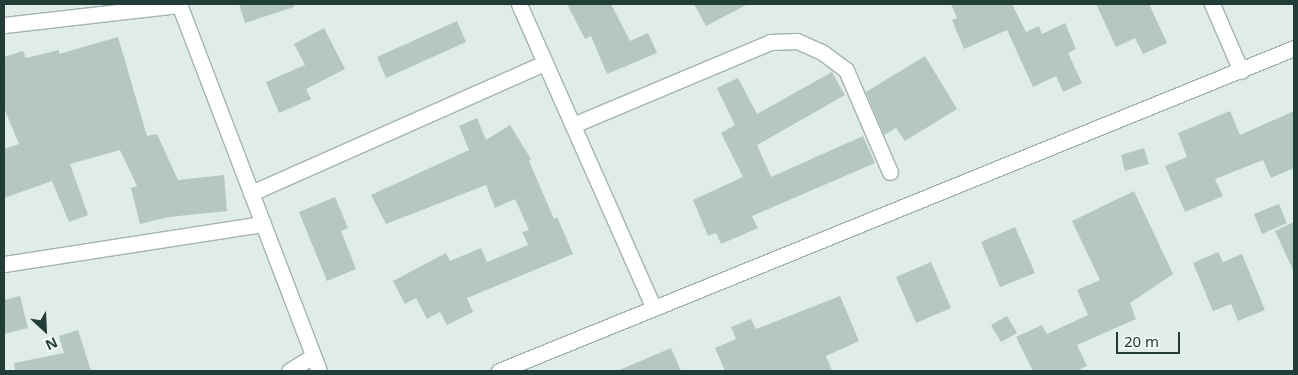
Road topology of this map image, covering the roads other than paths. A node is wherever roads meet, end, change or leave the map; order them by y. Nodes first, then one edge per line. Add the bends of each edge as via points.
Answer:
1 (519, 4) edge
2 (1212, 4) edge
3 (179, 5) edge
4 (4, 25) edge
5 (1294, 48) edge
6 (545, 63) junction
7 (1241, 71) junction
8 (573, 125) junction
9 (890, 172) dead end
10 (251, 193) junction
11 (263, 224) junction
12 (4, 264) edge
13 (653, 307) junction
14 (313, 356) junction
15 (289, 371) edge
16 (319, 371) edge
17 (499, 371) edge

1 - 6 street
2 - 7 street
3 - 4 street
3 - 10 street
5 - 7 street
6 - 8 street
6 - 10 street
7 - 13 street
8 - 9 street via 770,42 797,41 822,52 846,70
8 - 13 street
10 - 11 street
11 - 12 street
11 - 14 street
13 - 17 street
14 - 15 street
14 - 16 street

